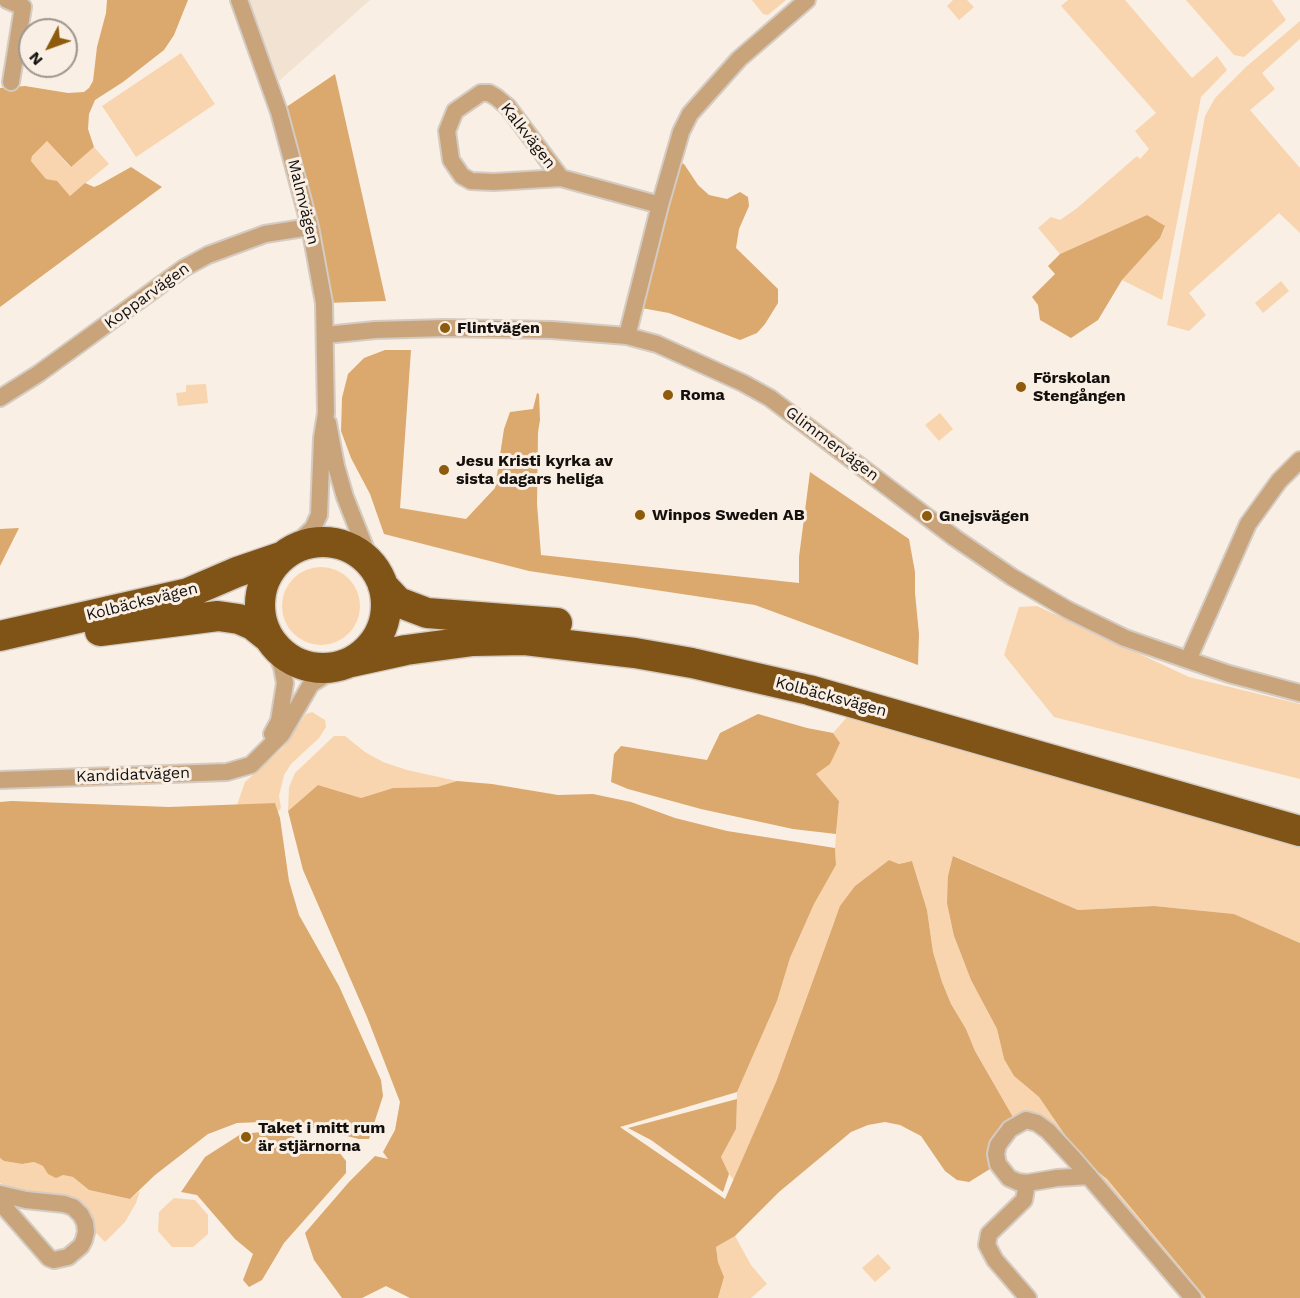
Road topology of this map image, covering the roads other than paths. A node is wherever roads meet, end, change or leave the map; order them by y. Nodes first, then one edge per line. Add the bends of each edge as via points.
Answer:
1 (7, 0) edge
2 (238, 0) edge
3 (807, 0) edge
4 (24, 3) edge
5 (11, 82) dead end
6 (561, 178) junction
7 (660, 205) junction
8 (310, 227) junction
9 (326, 335) junction
10 (627, 336) junction
11 (0, 399) edge
12 (326, 413) junction
13 (1300, 460) edge
14 (285, 554) junction
15 (378, 576) junction
16 (0, 636) edge
17 (270, 641) junction
18 (0, 650) edge
19 (1188, 660) junction
20 (344, 665) junction
21 (1300, 693) edge
22 (260, 755) junction
23 (0, 780) edge
24 (1300, 809) edge
25 (1300, 831) edge
26 (1089, 1176) junction
27 (1028, 1183) junction
28 (0, 1194) edge
29 (0, 1202) edge
30 (1028, 1298) edge
31 (1193, 1298) edge

1 - 4 street
2 - 8 street, Malmvägen via 279,112
3 - 7 street via 739,58 690,114
4 - 5 street
6 - 6 street, Kalkvägen via 496,96 481,93 455,111 447,141 451,160 462,176 482,182
6 - 7 street, Kalkvägen
7 - 10 street
8 - 9 street, Malmvägen via 320,274
8 - 11 street, Kopparvägen via 265,234 184,268
9 - 10 street, Glimmervägen via 445,328
9 - 12 street, Malmvägen
10 - 19 street, Glimmervägen via 690,358 770,398 1012,577 1093,623
12 - 14 street, Malmvägen via 319,515 313,528
12 - 15 street, Malmvägen via 345,497
13 - 19 street via 1279,481 1248,524
14 - 15 highway via 314,542 333,543 352,549
14 - 16 highway, Kolbäcksvägen via 188,593
14 - 17 highway via 271,568 260,595 260,616
15 - 20 highway via 386,612 383,624 371,647
15 - 24 highway, Kolbäcksvägen via 398,602 427,613 638,633 752,655
17 - 18 highway, Kolbäcksvägen via 253,625 218,616 53,637
17 - 20 highway via 286,657 302,665 320,669
17 - 22 street via 282,667 284,700 279,721
19 - 21 street, Glimmervägen
20 - 22 street, Kandidatvägen via 311,684 282,734
20 - 25 highway, Kolbäcksvägen via 406,650 472,641 525,640 635,653 809,690
22 - 23 street, Kandidatvägen via 251,765 227,772
26 - 27 street
26 - 27 street via 1048,1131 1026,1120 1002,1137 996,1154 998,1164 1009,1178
26 - 31 street
27 - 30 street via 1024,1200 989,1234 987,1245
28 - 29 street via 73,1207 85,1223 84,1240 68,1257 49,1258

